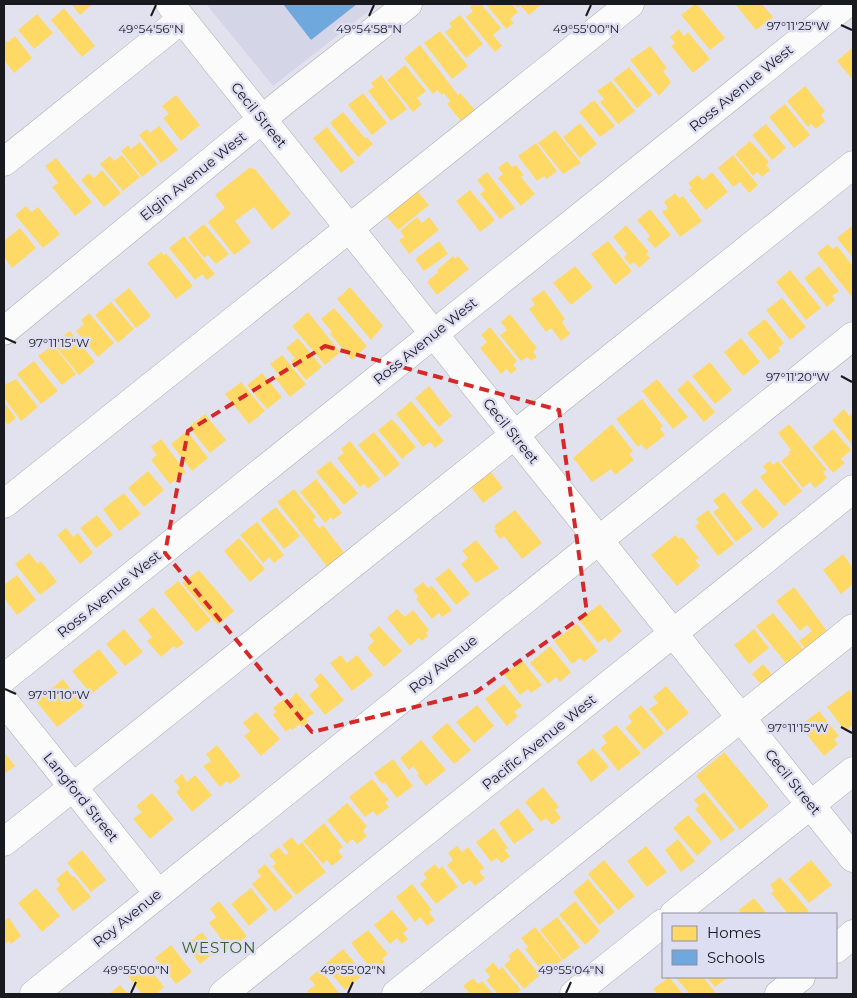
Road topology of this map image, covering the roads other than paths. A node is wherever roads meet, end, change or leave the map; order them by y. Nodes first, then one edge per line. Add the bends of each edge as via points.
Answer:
1 (408, 4) edge
2 (630, 4) edge
3 (846, 4) edge
4 (176, 11) edge
5 (262, 119) junction
6 (4, 162) edge
7 (853, 165) edge
8 (349, 227) junction
9 (4, 332) edge
10 (433, 335) junction
11 (853, 336) edge
12 (514, 434) junction
13 (853, 489) edge
14 (4, 504) edge
15 (598, 539) junction
16 (853, 628) edge
17 (673, 634) junction
18 (4, 678) edge
19 (4, 701) edge
20 (741, 718) junction
21 (853, 771) edge
22 (72, 787) junction
23 (811, 805) junction
24 (4, 842) edge
25 (853, 858) edge
26 (158, 893) junction
27 (675, 913) edge
28 (662, 924) edge
29 (853, 934) edge
30 (837, 948) edge
31 (800, 978) edge
32 (34, 994) edge
33 (223, 994) edge
34 (396, 994) edge
35 (574, 994) edge
36 (779, 994) edge

1 - 5 street, Elgin Avenue West
2 - 8 street
3 - 10 street, Ross Avenue West
4 - 5 street, Cecil Street
4 - 6 street
5 - 8 street, Cecil Street
5 - 9 street, Elgin Avenue West
7 - 12 street
8 - 10 street, Cecil Street
8 - 14 street
10 - 12 street, Cecil Street
10 - 18 street, Ross Avenue West
11 - 15 street, Roy Avenue
12 - 15 street, Cecil Street
12 - 22 street
13 - 17 street, Pacific Avenue West
15 - 17 street, Cecil Street
15 - 26 street, Roy Avenue
16 - 20 street
17 - 20 street, Cecil Street
17 - 33 street, Pacific Avenue West
19 - 22 street, Langford Street
20 - 23 street, Cecil Street
20 - 34 street
21 - 23 street
22 - 24 street
22 - 26 street, Langford Street
23 - 25 street, Cecil Street
23 - 27 street
26 - 32 street, Roy Avenue
28 - 35 street
29 - 30 street
31 - 36 street

